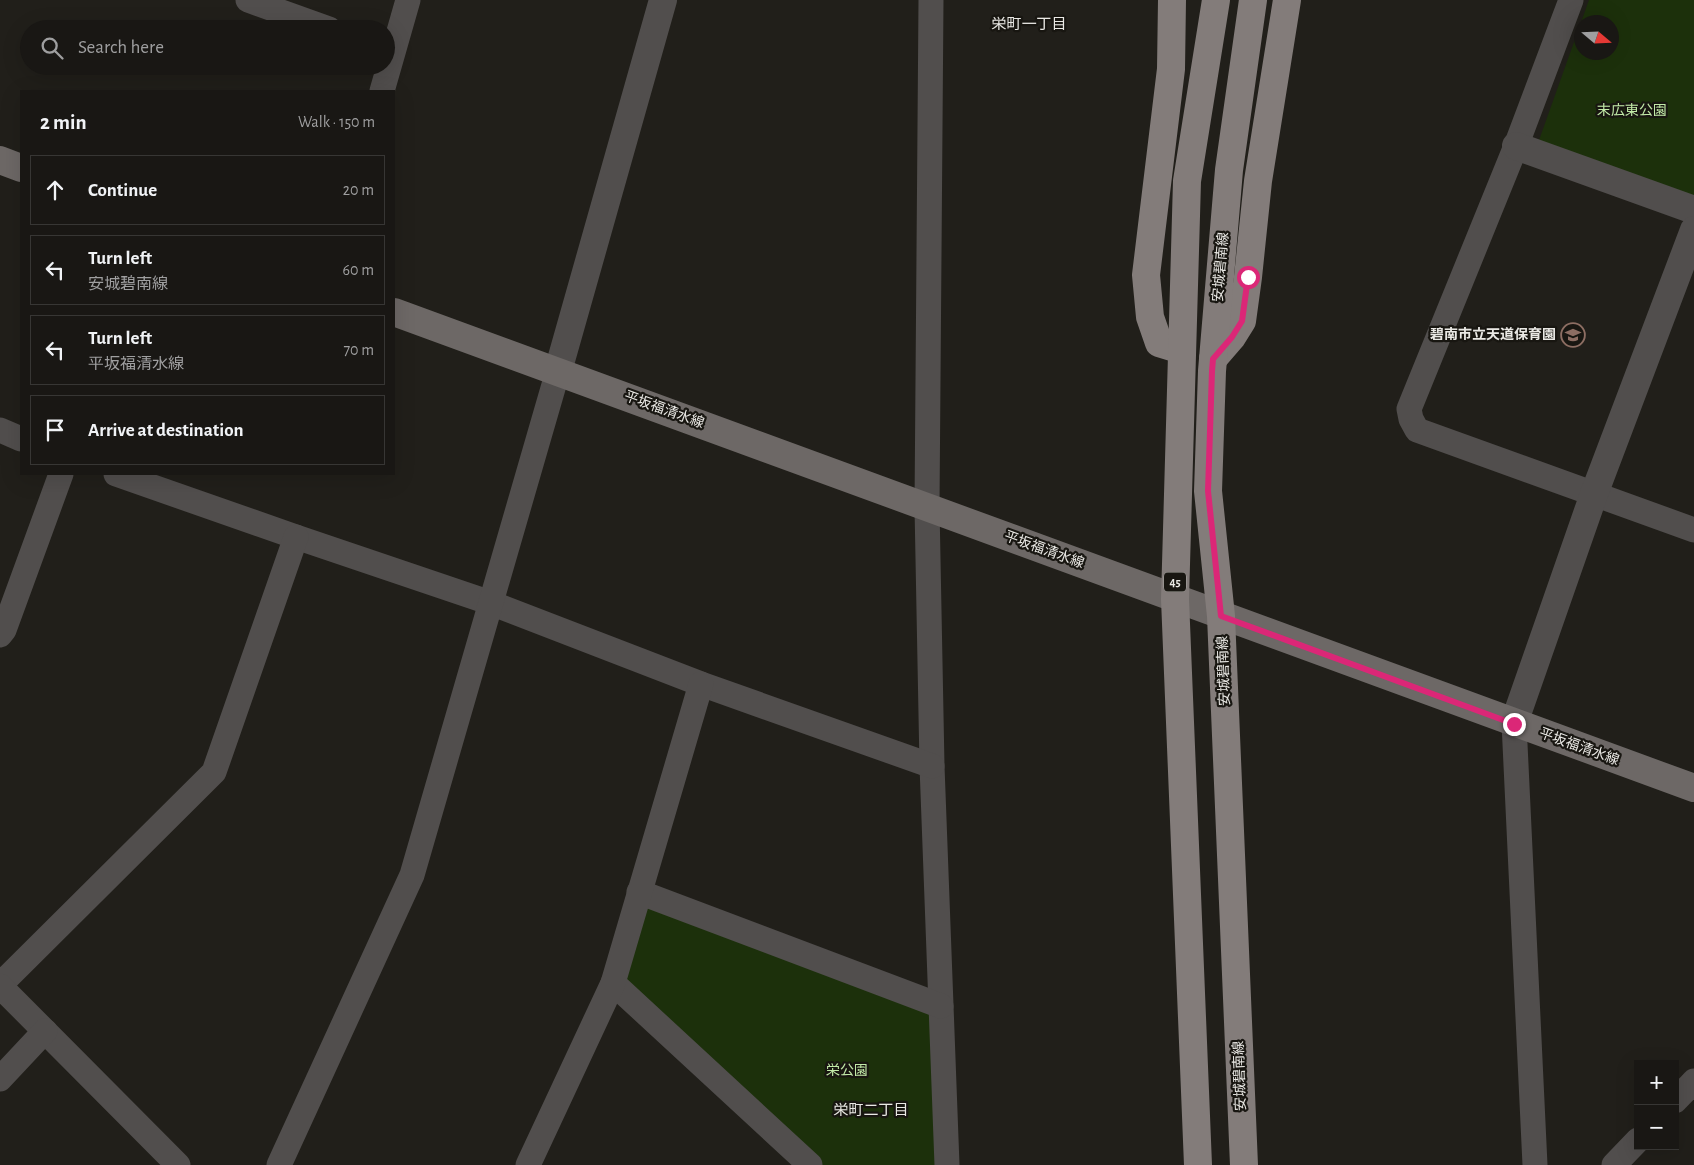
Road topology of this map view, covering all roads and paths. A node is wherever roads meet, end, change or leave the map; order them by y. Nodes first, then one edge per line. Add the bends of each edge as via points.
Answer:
1 (248, 0) edge
2 (408, 0) edge
3 (664, 0) edge
4 (930, 0) edge
5 (1172, 0) edge
6 (1216, 0) edge
7 (1253, 0) edge
8 (1287, 0) edge
9 (1571, 0) edge
10 (304, 20) edge
11 (395, 36) edge
12 (385, 75) edge
13 (382, 90) edge
14 (1516, 146) junction
15 (0, 160) edge
16 (20, 168) edge
17 (1694, 210) edge
18 (1694, 230) edge
19 (395, 312) edge
20 (1182, 350) junction
21 (1213, 359) junction
22 (558, 371) junction
23 (0, 430) edge
24 (20, 439) edge
25 (62, 475) edge
26 (119, 475) edge
27 (1594, 494) junction
28 (927, 507) junction
29 (1694, 530) edge
30 (296, 537) junction
31 (1175, 599) junction
32 (491, 603) junction
33 (1221, 616) junction
34 (0, 635) edge
35 (701, 684) junction
36 (1514, 724) junction
37 (932, 766) junction
38 (1694, 788) edge
39 (639, 892) junction
40 (613, 983) junction
41 (0, 985) edge
42 (941, 1006) junction
43 (45, 1031) junction
44 (0, 1079) edge
45 (1694, 1081) edge
46 (1679, 1097) edge
47 (1634, 1144) edge
48 (178, 1165) edge
49 (279, 1165) edge
50 (528, 1165) edge
51 (810, 1165) edge
52 (947, 1165) edge
53 (1198, 1165) edge
54 (1244, 1165) edge
55 (1535, 1165) edge
56 (1614, 1165) edge

1 - 10 street
2 - 11 street
3 - 22 street
4 - 28 street
5 - 20 main road via 1171,69 1146,275 1150,317 1160,342
6 - 20 main road, 45 via 1187,181
7 - 21 main road, 安城碧南線 via 1229,170
8 - 21 main road via 1258,181 1242,321
9 - 14 street
12 - 13 street
14 - 17 street
14 - 27 street via 1408,409 1417,430
15 - 16 main road
18 - 27 street
19 - 22 main road, 平坂福清水線
20 - 31 main road, 45
21 - 33 main road, 安城碧南線 via 1208,491
22 - 28 main road, 平坂福清水線
22 - 32 street
23 - 24 street
25 - 34 street
26 - 30 street
27 - 29 street
27 - 36 street
28 - 31 main road, 平坂福清水線
28 - 37 street
30 - 32 street
30 - 41 street via 214,772
31 - 33 main road, 平坂福清水線
31 - 53 main road, 45
32 - 35 street
32 - 49 street via 412,874
33 - 36 main road, 平坂福清水線
33 - 54 main road, 安城碧南線
35 - 37 street
35 - 39 street
36 - 38 main road, 平坂福清水線
36 - 55 street
37 - 42 street
39 - 40 street
39 - 42 street
40 - 50 street
40 - 51 street
41 - 43 street
42 - 52 street
43 - 44 street
43 - 48 street
45 - 46 street
47 - 56 street

